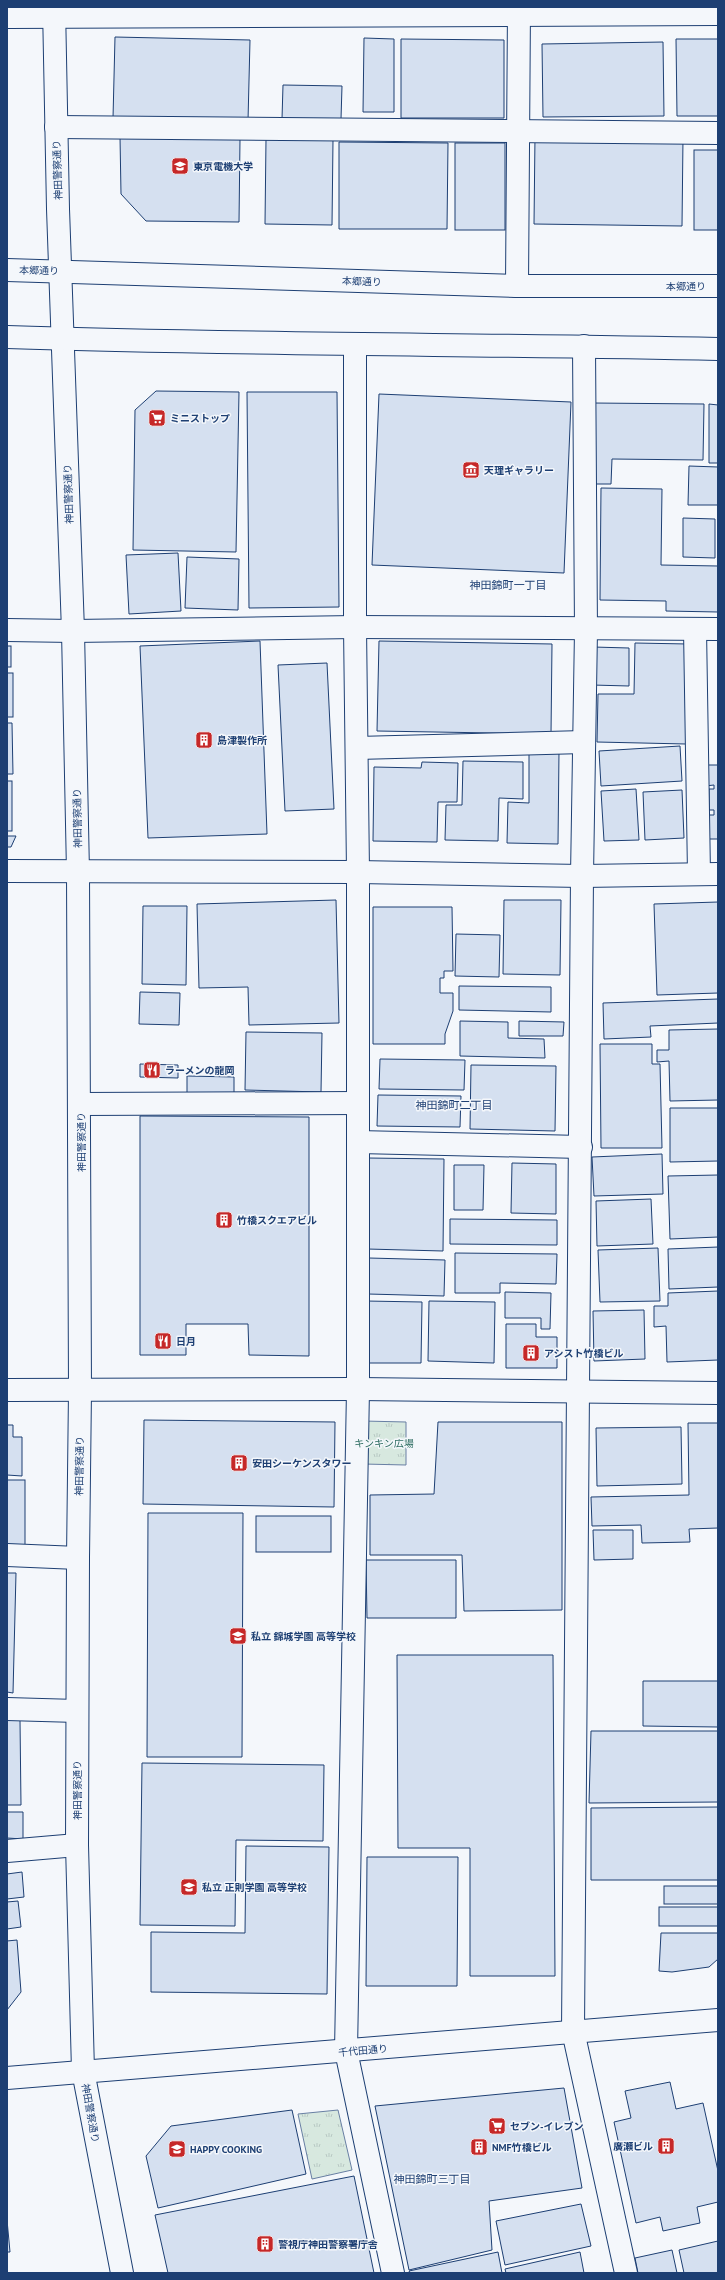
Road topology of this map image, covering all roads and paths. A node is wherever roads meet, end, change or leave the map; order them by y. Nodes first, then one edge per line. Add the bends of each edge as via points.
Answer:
1 (519, 11) edge
2 (54, 12) edge
3 (718, 14) edge
4 (7, 17) edge
5 (56, 127) junction
6 (519, 130) junction
7 (718, 133) edge
8 (7, 270) edge
9 (61, 271) junction
10 (517, 286) junction
11 (718, 286) edge
12 (7, 338) edge
13 (62, 339) junction
14 (355, 344) junction
15 (584, 346) junction
16 (718, 349) edge
17 (355, 627) junction
18 (695, 629) junction
19 (718, 629) edge
20 (7, 630) edge
21 (586, 630) junction
22 (73, 632) junction
23 (584, 742) junction
24 (357, 748) junction
25 (7, 871) edge
26 (78, 872) junction
27 (358, 872) junction
28 (708, 874) edge
29 (582, 876) junction
30 (358, 1103) junction
31 (81, 1104) junction
32 (358, 1142) junction
33 (581, 1147) junction
34 (358, 1389) junction
35 (7, 1390) edge
36 (80, 1391) junction
37 (578, 1393) junction
38 (718, 1393) edge
39 (7, 1556) edge
40 (78, 1558) junction
41 (7, 1709) edge
42 (77, 1711) junction
43 (77, 1845) junction
44 (7, 1851) edge
45 (718, 2020) edge
46 (573, 2031) junction
47 (346, 2051) junction
48 (83, 2071) junction
49 (7, 2078) edge
50 (122, 2273) edge
51 (393, 2273) edge
52 (626, 2273) edge

1 - 2 street
1 - 3 street
1 - 6 street
2 - 4 street
2 - 5 street, 神田警察通り
5 - 6 street
5 - 9 street, 神田警察通り
6 - 7 street
6 - 10 street
8 - 9 street, 本郷通り
9 - 10 street, 本郷通り
9 - 13 street, 神田警察通り
10 - 11 street, 本郷通り
12 - 13 street
13 - 14 street
13 - 22 street, 神田警察通り
14 - 15 street
14 - 17 street
15 - 16 street
15 - 21 street
17 - 21 street
17 - 22 street
17 - 24 street
18 - 19 street
18 - 21 street
18 - 28 street
20 - 22 street
21 - 23 street
22 - 26 street, 神田警察通り
23 - 24 street
23 - 29 street
24 - 27 street
25 - 26 street
26 - 27 street
26 - 31 street, 神田警察通り
27 - 29 street
27 - 30 street
28 - 29 street
29 - 33 street
30 - 31 street
30 - 32 street
31 - 36 street, 神田警察通り
32 - 33 street
32 - 34 street
33 - 37 street
34 - 36 street
34 - 37 street
34 - 47 street
35 - 36 street
36 - 40 street, 神田警察通り
37 - 38 street
37 - 46 street
39 - 40 street
40 - 42 street, 神田警察通り
41 - 42 street
42 - 43 street, 神田警察通り
43 - 44 street
43 - 48 street, 神田警察通り
45 - 46 street, 千代田通り
46 - 47 street, 千代田通り
46 - 52 street
47 - 48 street, 千代田通り
47 - 51 street
48 - 49 street, 千代田通り
48 - 50 street, 神田警察通り

